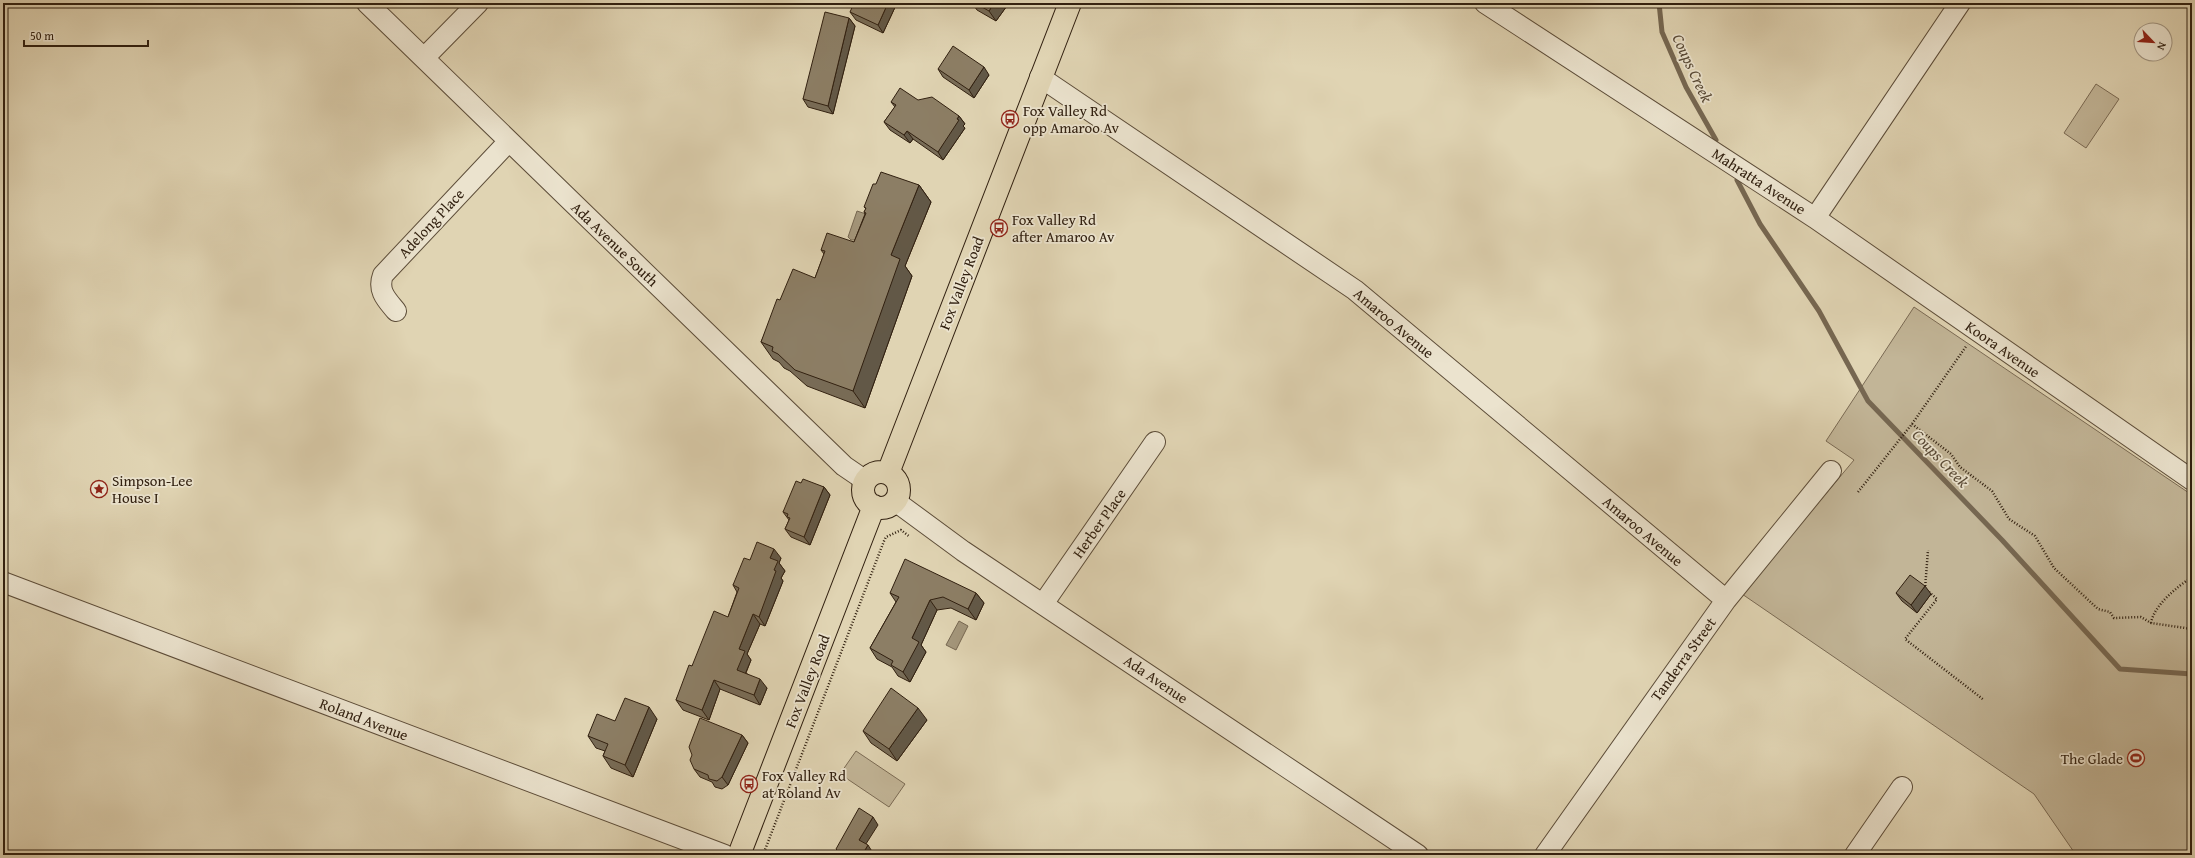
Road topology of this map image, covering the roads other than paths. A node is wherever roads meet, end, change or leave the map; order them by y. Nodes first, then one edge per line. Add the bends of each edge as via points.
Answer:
1 (367, 3) edge
2 (478, 3) edge
3 (1070, 3) edge
4 (1485, 3) edge
5 (1960, 3) edge
6 (424, 58) junction
7 (1040, 77) junction
8 (508, 141) junction
9 (1815, 218) junction
10 (396, 312) dead end
11 (1155, 442) dead end
12 (1831, 471) dead end
13 (888, 473) junction
14 (2192, 480) edge
15 (866, 481) junction
16 (895, 501) junction
17 (874, 506) junction
18 (3, 582) edge
19 (1726, 600) junction
20 (1043, 604) junction
21 (1902, 788) dead end
22 (725, 855) edge
23 (739, 855) edge
24 (1418, 855) edge
25 (1545, 855) edge
26 (1856, 855) edge

1 - 6 street, Ada Avenue South
2 - 6 street
3 - 7 main road, Fox Valley Road
4 - 9 street, Mahratta Avenue
5 - 9 street, Mahratta Avenue
6 - 8 street, Ada Avenue South
7 - 13 main road, Fox Valley Road
7 - 19 street, Amaroo Avenue via 1355,290
8 - 10 street, Adelong Place via 383,276 380,287
8 - 15 street, Ada Avenue South via 844,466
9 - 14 street, Koora Avenue
11 - 20 street, Herber Place
12 - 19 street, Tanderra Street
13 - 15 main road via 876,473
13 - 16 main road via 899,485
15 - 17 main road via 864,495
16 - 17 main road via 886,507
16 - 20 street, Ada Avenue via 934,531
17 - 23 main road, Fox Valley Road
18 - 22 street, Roland Avenue
19 - 25 street, Tanderra Street
20 - 24 street, Ada Avenue
21 - 26 street

